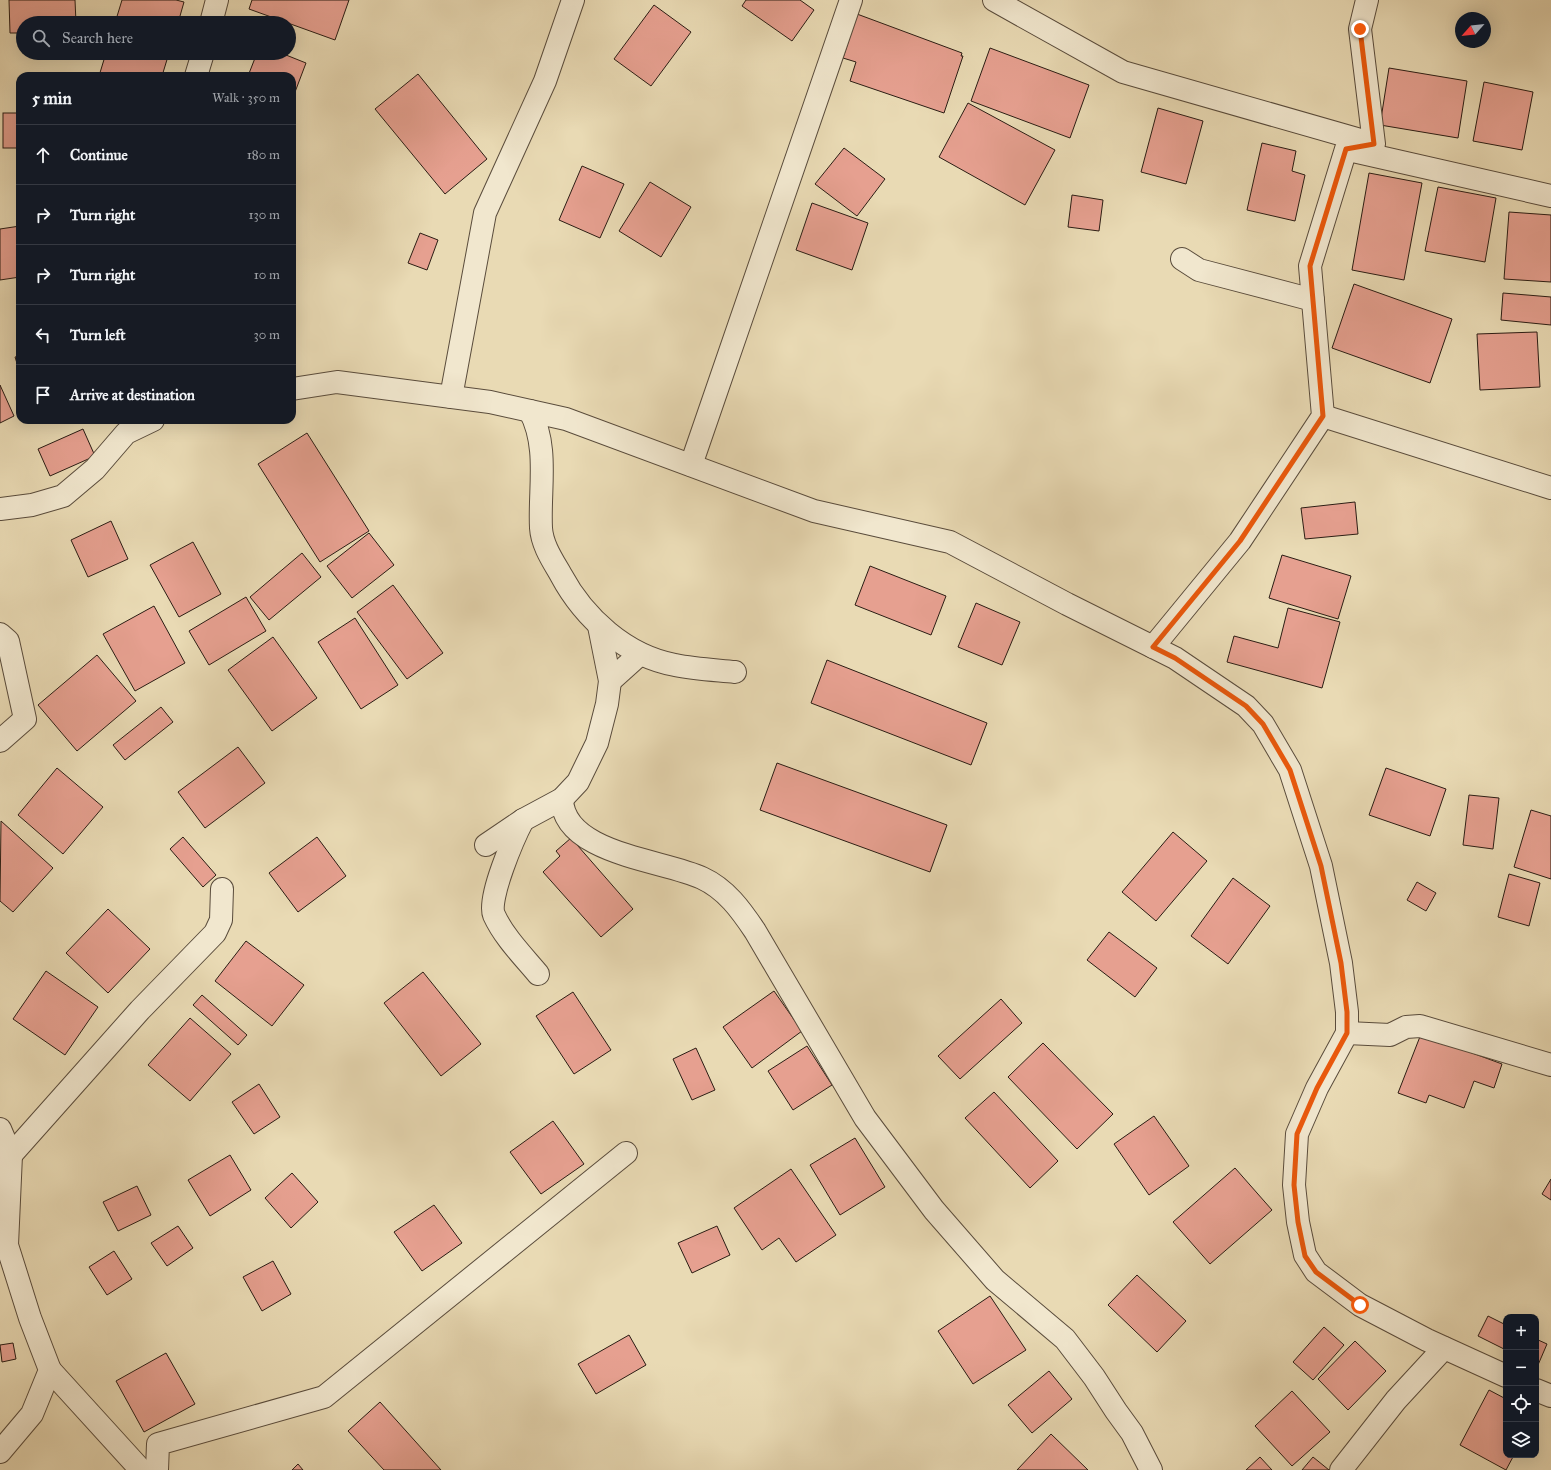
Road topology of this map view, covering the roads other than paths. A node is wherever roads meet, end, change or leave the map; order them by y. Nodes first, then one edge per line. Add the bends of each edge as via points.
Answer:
1 (217, 0) edge
2 (573, 0) edge
3 (851, 0) edge
4 (994, 0) edge
5 (1367, 0) edge
6 (213, 16) edge
7 (201, 60) edge
8 (197, 72) edge
9 (1374, 144) junction
10 (1346, 149) junction
11 (1551, 196) edge
12 (1182, 259) dead end
13 (1313, 300) junction
14 (296, 388) edge
15 (451, 397) junction
16 (530, 411) junction
17 (1323, 416) junction
18 (129, 426) edge
19 (691, 465) junction
20 (1551, 488) edge
21 (1, 511) edge
22 (599, 626) junction
23 (0, 634) edge
24 (1153, 647) junction
25 (640, 654) junction
26 (735, 672) dead end
27 (610, 681) junction
28 (0, 741) edge
29 (562, 799) junction
30 (523, 820) junction
31 (486, 845) dead end
32 (222, 889) dead end
33 (538, 974) dead end
34 (1347, 1033) junction
35 (1551, 1065) edge
36 (0, 1129) edge
37 (626, 1153) dead end
38 (11, 1155) junction
39 (1444, 1348) junction
40 (50, 1370) junction
41 (1503, 1375) edge
42 (1539, 1391) edge
43 (1551, 1396) edge
44 (0, 1452) edge
45 (141, 1470) edge
46 (157, 1470) edge
47 (1151, 1470) edge
48 (1341, 1470) edge

1 - 6 street
2 - 15 street via 545,81 485,212
3 - 19 street
4 - 9 street via 1123,72
5 - 9 street via 1360,29
7 - 8 street
9 - 10 street
10 - 11 street
10 - 13 street via 1310,266
12 - 13 street via 1199,270
13 - 17 street
14 - 15 street via 336,382
15 - 16 street
16 - 19 street via 566,419
16 - 22 street via 541,440 541,530 548,552 569,590
17 - 20 street
17 - 24 street via 1240,541
18 - 21 street via 95,469 63,496
19 - 24 street via 814,511 950,542
22 - 25 street
22 - 27 street
23 - 28 street via 8,640 25,719
24 - 34 street via 1175,658 1246,706 1263,724 1290,770 1322,874 1341,963
25 - 26 street via 674,665
25 - 27 street
27 - 29 street via 597,743 578,782
29 - 30 street
29 - 47 street via 562,808 576,831 586,838 644,861 702,878 724,891 739,908 865,1118 934,1210 994,1280 1065,1339 1132,1433
30 - 31 street
30 - 33 street via 492,899 493,914 507,937
32 - 38 street via 221,920 215,934 140,1010
34 - 35 street via 1390,1035 1406,1027 1420,1026
34 - 39 street via 1317,1088 1297,1134 1294,1185 1305,1256 1316,1272 1360,1305
36 - 38 street
37 - 46 street via 324,1397 158,1444
38 - 40 street via 7,1245
39 - 41 street
39 - 48 street via 1396,1400
40 - 44 street via 32,1414
40 - 45 street
42 - 43 street

